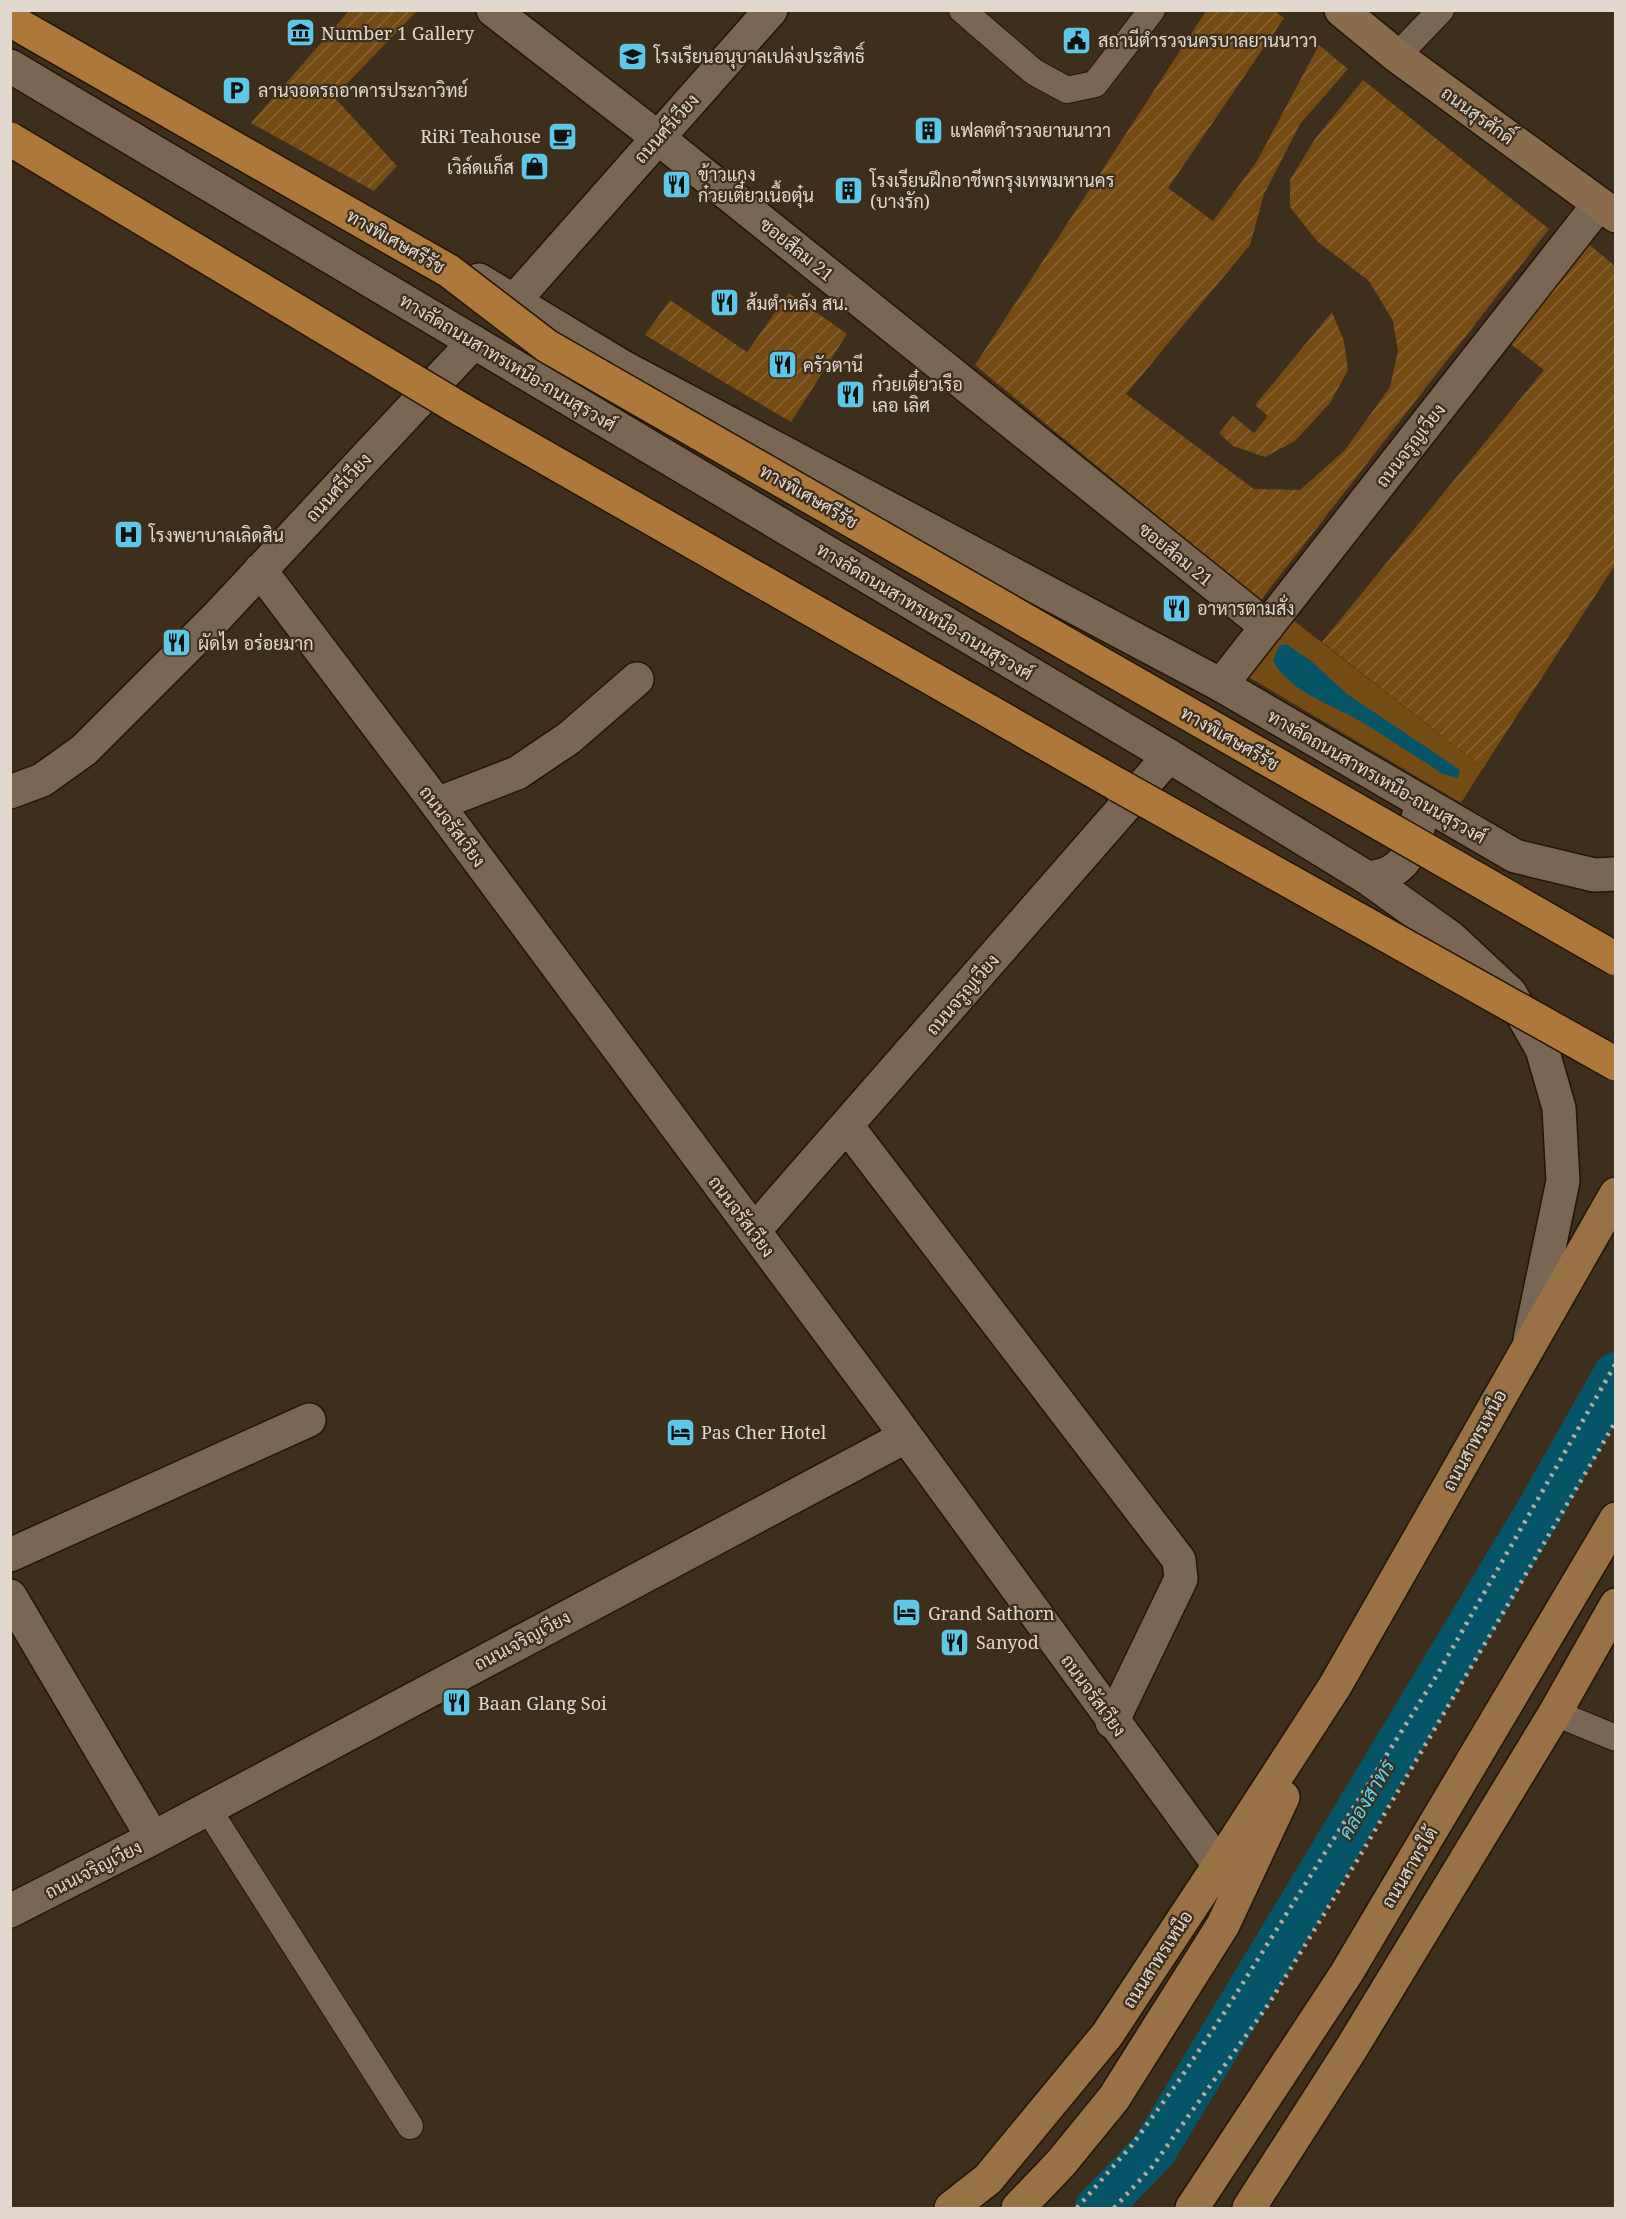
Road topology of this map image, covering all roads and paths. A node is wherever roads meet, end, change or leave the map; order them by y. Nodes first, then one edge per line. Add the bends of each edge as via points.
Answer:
1 (20, 10) edge
2 (493, 10) edge
3 (771, 10) edge
4 (962, 10) edge
5 (1152, 10) edge
6 (1341, 10) edge
7 (1441, 10) edge
8 (10, 20) edge
9 (1397, 56) junction
10 (10, 66) edge
11 (657, 137) junction
12 (10, 139) edge
13 (1607, 210) edge
14 (514, 301) junction
15 (474, 342) junction
16 (260, 570) junction
17 (1267, 627) junction
18 (637, 680) dead end
19 (1221, 685) junction
20 (1169, 756) junction
21 (10, 792) edge
22 (1416, 799) junction
23 (437, 804) junction
24 (1616, 874) edge
25 (1369, 879) junction
26 (1616, 959) edge
27 (1616, 1064) edge
28 (847, 1126) junction
29 (1616, 1194) edge
30 (754, 1231) junction
31 (1529, 1344) junction
32 (309, 1420) dead end
33 (905, 1437) junction
34 (1616, 1519) edge
35 (10, 1555) edge
36 (10, 1596) edge
37 (1616, 1605) edge
38 (1335, 1686) junction
39 (1555, 1713) junction
40 (1112, 1722) junction
41 (1616, 1738) edge
42 (208, 1809) junction
43 (153, 1838) junction
44 (1219, 1865) junction
45 (10, 1911) edge
46 (410, 2126) dead end
47 (951, 2208) edge
48 (1018, 2208) edge
49 (1192, 2208) edge
50 (1249, 2208) edge

1 - 14 street, ทางลัดถนนสาทรเหนือ-ถนนสุรวงศ์
2 - 11 street, ซอยสีลม 21
3 - 11 street, ถนนศรีเวียง
4 - 5 lane via 1034,72 1067,90 1095,84
6 - 9 main road, ถนนสุรศักดิ์
7 - 9 lane
8 - 26 highway, ทางพิเศษศรีรัช, bridge via 449,271 547,346
9 - 13 main road, ถนนสุรศักดิ์
10 - 15 street, ทางลัดถนนสาทรเหนือ-ถนนสุรวงศ์
11 - 14 street, ถนนศรีเวียง
11 - 17 street, ซอยสีลม 21
12 - 27 highway, bridge via 462,410
13 - 17 street, ถนนจรูญเวียง
14 - 19 street, ทางลัดถนนสาทรเหนือ-ถนนสุรวงศ์ via 623,367
15 - 16 street, ถนนศรีเวียง
15 - 20 street, ทางลัดถนนสาทรเหนือ-ถนนสุรวงศ์
16 - 21 street, ถนนศรีเวียง via 84,750 42,780
16 - 23 street, ถนนจรัสเวียง
17 - 19 street, ถนนจรูญเวียง
18 - 23 street via 569,738 517,773
19 - 22 street, ทางลัดถนนสาทรเหนือ-ถนนสุรวงศ์
20 - 25 street, ทางลัดถนนสาทรเหนือ-ถนนสุรวงศ์
20 - 28 street, ถนนจรูญเวียง
22 - 24 street, ทางลัดถนนสาทรเหนือ-ถนนสุรวงศ์ via 1515,856 1594,875
22 - 25 street via 1420,828 1404,862 1391,872
23 - 30 street, ถนนจรัสเวียง
25 - 31 street, ทางลัดถนนสาทรเหนือ-ถนนสุรวงศ์ via 1451,938 1510,993 1542,1049 1559,1108 1563,1181
28 - 30 street, ถนนจรูญเวียง
28 - 40 street via 1179,1560 1180,1579
29 - 31 main road, ถนนสาทรเหนือ
30 - 33 street, ถนนจรัสเวียง
31 - 38 main road, ถนนสาทรเหนือ
32 - 35 street
33 - 40 street, ถนนจรัสเวียง
33 - 42 street, ถนนเจริญเวียง
34 - 49 main road, ถนนสาทรใต้ via 1346,1974
36 - 43 street
37 - 39 main road
38 - 44 main road, ถนนสาทรเหนือ
38 - 48 main road, ถนนสาทรเหนือ via 1223,1925 1114,2098
39 - 41 lane
39 - 50 main road via 1351,2049
40 - 44 street, ถนนจรัสเวียง
42 - 43 street, ถนนเจริญเวียง
42 - 46 lane
43 - 45 street, ถนนเจริญเวียง
44 - 47 main road, ถนนสาทรเหนือ via 1107,2035 988,2179

